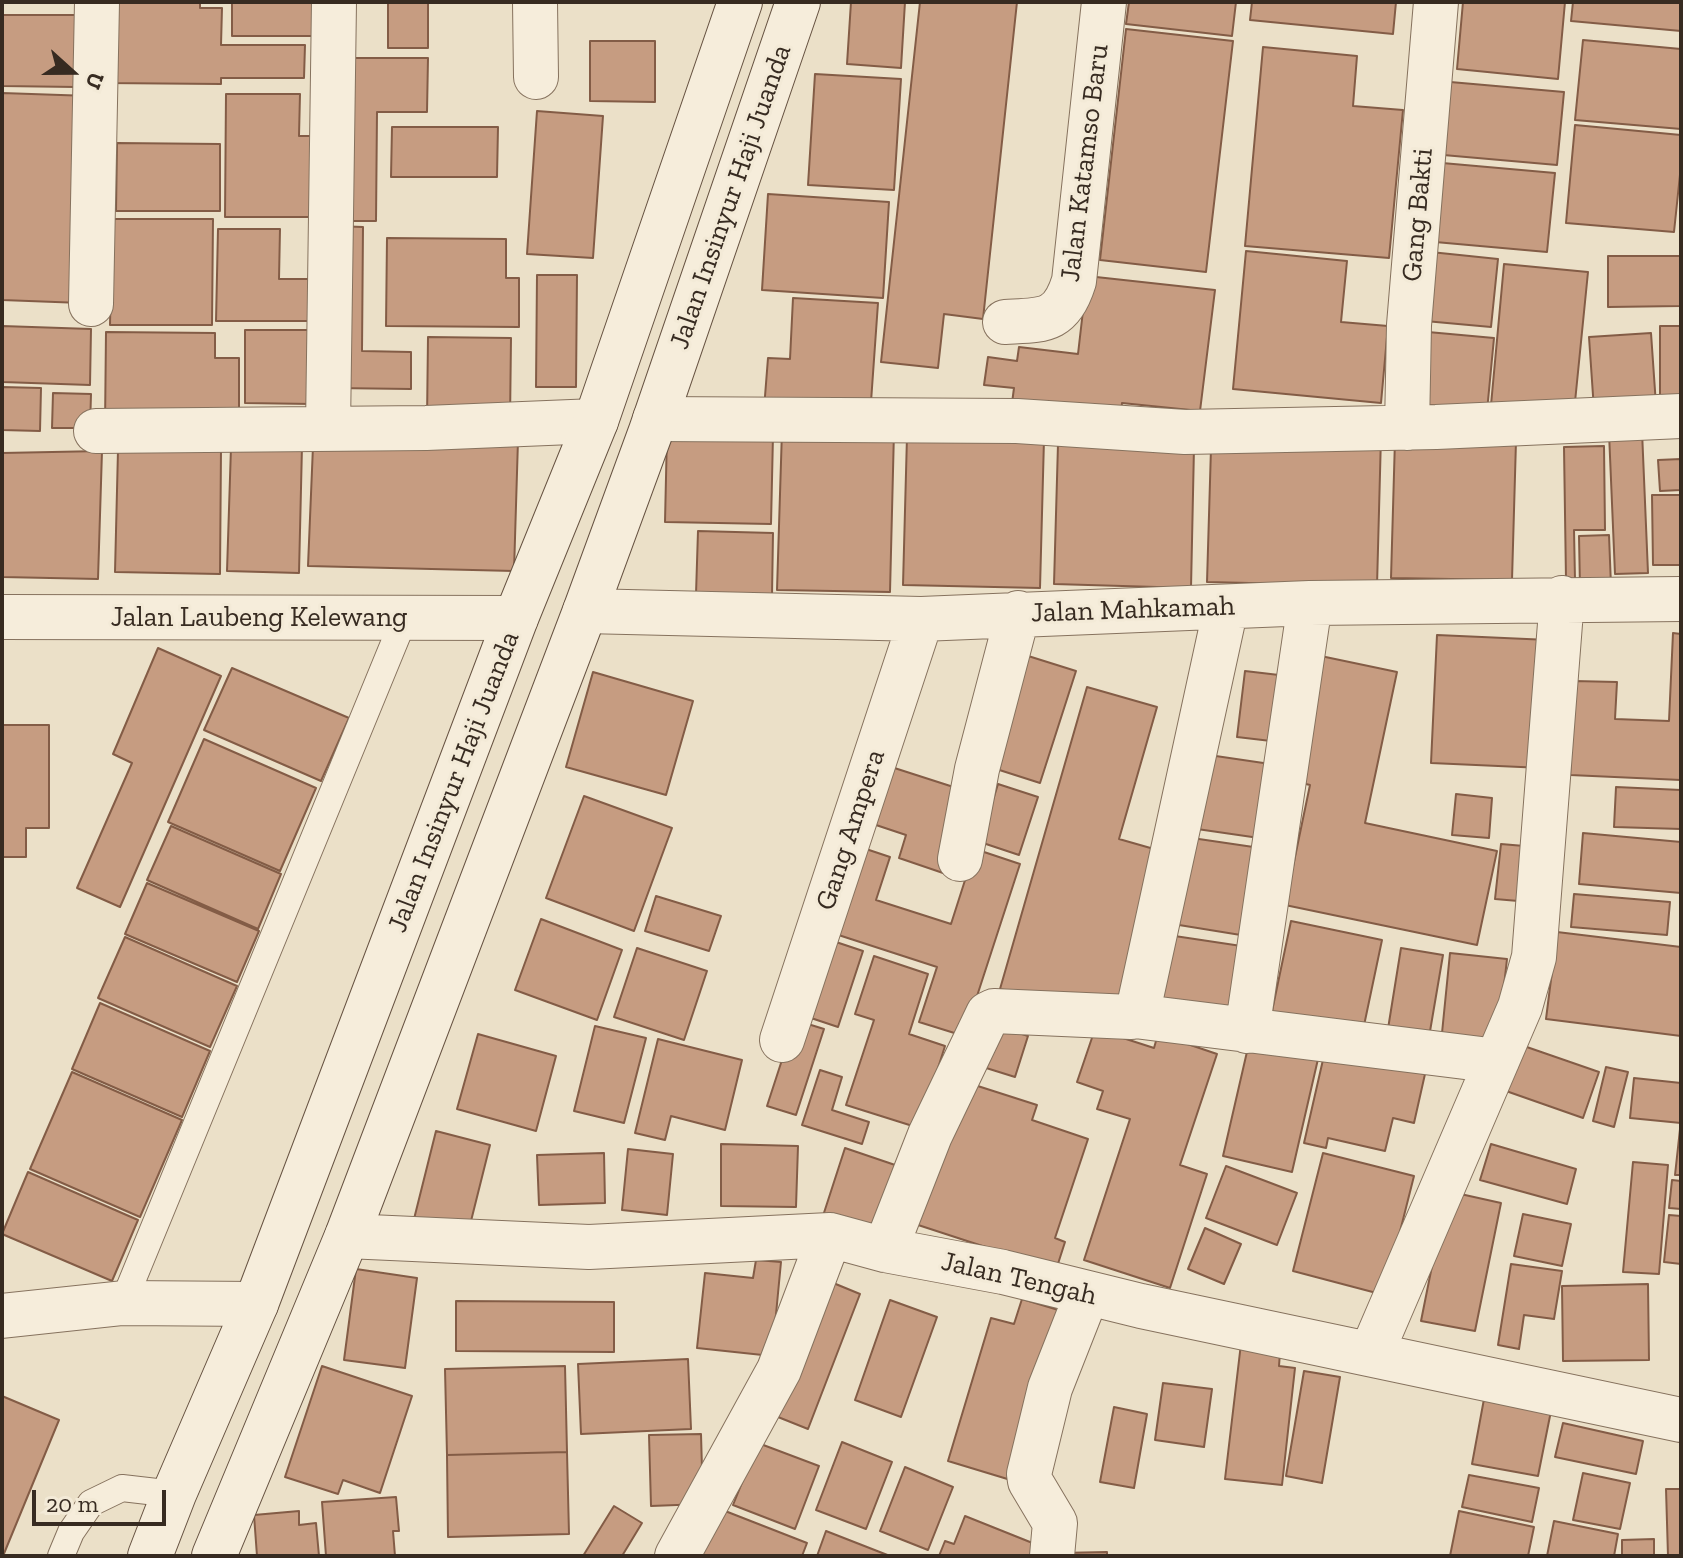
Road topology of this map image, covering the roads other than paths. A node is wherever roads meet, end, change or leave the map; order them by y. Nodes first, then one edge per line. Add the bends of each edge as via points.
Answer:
1 (97, 2) edge
2 (334, 2) edge
3 (535, 2) edge
4 (740, 2) edge
5 (798, 2) edge
6 (1104, 2) edge
7 (1436, 2) edge
8 (536, 77) dead end
9 (91, 304) dead end
10 (1005, 322) dead end
11 (1681, 416) edge
12 (655, 419) junction
13 (596, 421) junction
14 (328, 428) junction
15 (1407, 428) junction
16 (96, 431) dead end
17 (1562, 598) junction
18 (1681, 599) edge
19 (1310, 603) junction
20 (1226, 607) junction
21 (585, 611) junction
22 (1018, 613) junction
23 (2, 617) edge
24 (516, 618) junction
25 (404, 619) junction
26 (921, 619) junction
27 (960, 859) dead end
28 (1135, 1016) junction
29 (1247, 1031) junction
30 (782, 1040) dead end
31 (1497, 1061) junction
32 (830, 1235) junction
33 (347, 1236) junction
34 (885, 1250) junction
35 (1087, 1294) junction
36 (123, 1303) junction
37 (256, 1304) junction
38 (2, 1316) edge
39 (1371, 1354) junction
40 (1681, 1420) edge
41 (174, 1494) junction
42 (61, 1556) edge
43 (150, 1556) edge
44 (214, 1556) edge
45 (677, 1556) edge
46 (1052, 1556) edge

1 - 9 street
2 - 14 street
3 - 8 street
4 - 13 street, Jalan Insinyur Haji Juanda
5 - 12 street, Jalan Insinyur Haji Juanda
6 - 10 street, Jalan Katamso Baru via 1068,301 1042,320
7 - 15 street, Gang Bakti via 1409,325
11 - 15 street
12 - 15 street via 1017,421 1185,432
12 - 21 street, Jalan Insinyur Haji Juanda
13 - 14 street
13 - 24 street, Jalan Insinyur Haji Juanda
14 - 16 street
17 - 18 street, Jalan Mahkamah
17 - 19 street, Jalan Mahkamah
17 - 31 street via 1534,957
19 - 20 street, Jalan Mahkamah
19 - 29 street
20 - 22 street, Jalan Mahkamah
20 - 28 street
21 - 26 street, Jalan Mahkamah
21 - 33 street, Jalan Insinyur Haji Juanda
22 - 26 street, Jalan Mahkamah
22 - 27 street via 977,769
23 - 25 street, Jalan Laubeng Kelewang
24 - 25 street, Jalan Laubeng Kelewang
24 - 37 street, Jalan Insinyur Haji Juanda
25 - 36 lane
26 - 30 street, Gang Ampera
28 - 29 street
28 - 34 street via 988,1014 930,1135
29 - 31 street
31 - 39 street
32 - 33 street, Jalan Tengah via 589,1247
32 - 34 street, Jalan Tengah
32 - 45 street via 779,1370
33 - 44 street, Jalan Insinyur Haji Juanda
34 - 35 street, Jalan Tengah
35 - 39 street, Jalan Tengah
35 - 46 street via 1050,1388 1029,1474 1055,1523
36 - 37 street
36 - 38 street
37 - 41 street, Jalan Insinyur Haji Juanda
39 - 40 street, Jalan Tengah
41 - 42 lane via 122,1488 91,1503
41 - 43 street, Jalan Insinyur Haji Juanda

